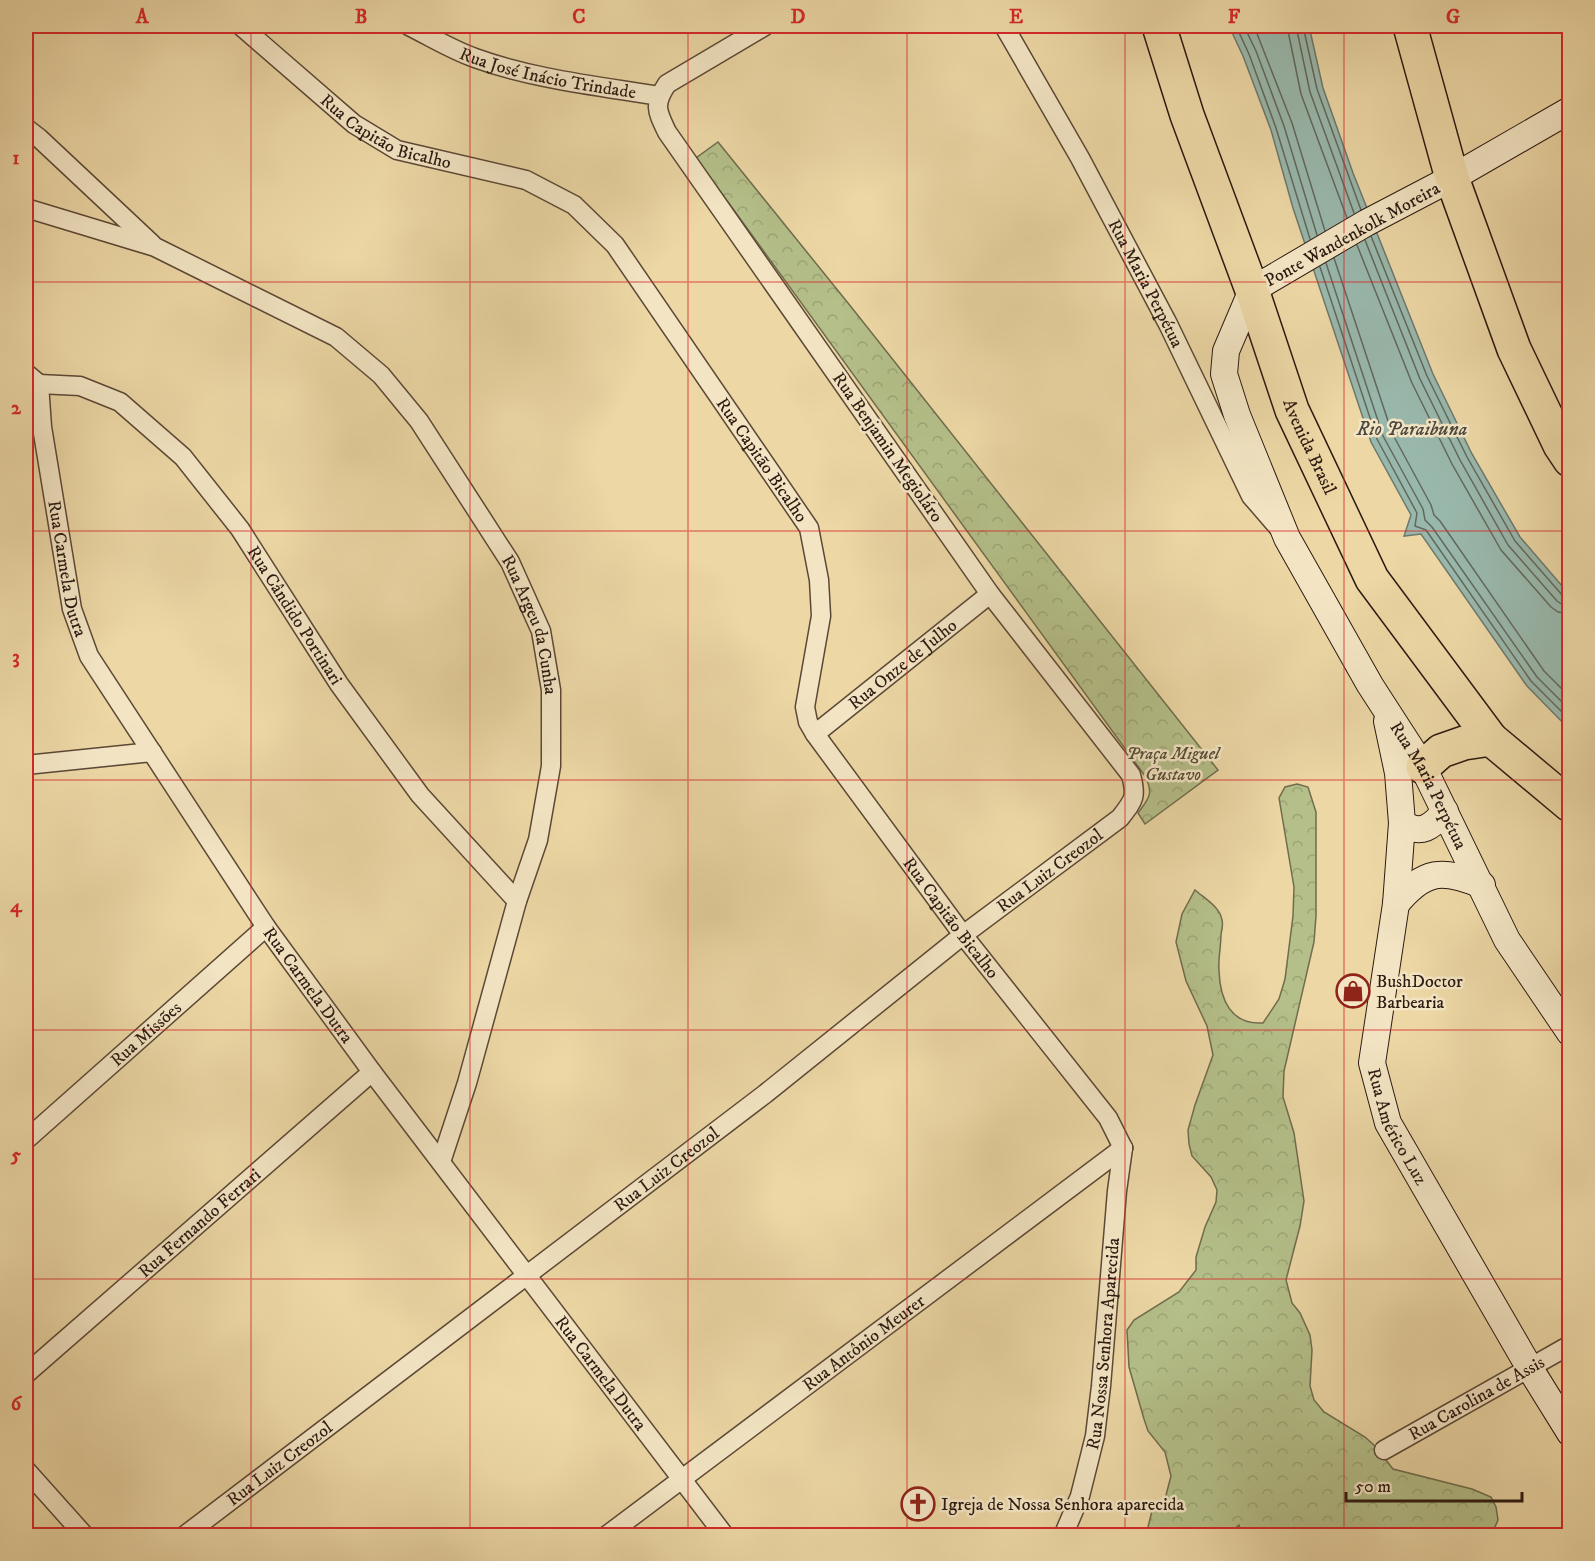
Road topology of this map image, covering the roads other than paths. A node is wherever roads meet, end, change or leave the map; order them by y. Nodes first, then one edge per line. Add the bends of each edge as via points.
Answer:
1 (241, 26) edge
2 (409, 26) edge
3 (765, 26) edge
4 (1004, 26) edge
5 (1159, 26) edge
6 (1410, 26) edge
7 (659, 96) junction
8 (1569, 110) edge
9 (26, 128) edge
10 (1444, 183) junction
11 (26, 208) edge
12 (155, 247) junction
13 (1265, 282) junction
14 (32, 378) edge
15 (1569, 460) edge
16 (1287, 538) junction
17 (990, 594) junction
18 (1385, 709) junction
19 (815, 734) junction
20 (1491, 739) junction
21 (152, 752) junction
22 (26, 765) edge
23 (1423, 767) junction
24 (1135, 789) joint
25 (1569, 805) edge
26 (1445, 811) junction
27 (1402, 823) junction
28 (1482, 885) junction
29 (517, 901) junction
30 (1396, 904) junction
31 (266, 927) junction
32 (963, 935) junction
33 (1569, 1033) edge
34 (372, 1072) junction
35 (26, 1140) edge
36 (1123, 1148) junction
37 (441, 1162) junction
38 (526, 1276) junction
39 (1569, 1345) edge
40 (1529, 1367) junction
41 (26, 1374) edge
42 (1569, 1433) edge
43 (1384, 1450) dead end
44 (26, 1470) edge
45 (682, 1479) junction
46 (85, 1536) edge
47 (184, 1536) edge
48 (606, 1536) edge
49 (725, 1536) edge
50 (1063, 1536) edge

1 - 19 street, Rua Capitão Bicalho via 354,124 397,150 526,180 574,205 615,245 809,528 819,580 820,616 805,707
2 - 7 street, Rua José Inácio Trindade via 497,66
3 - 7 street via 667,84
4 - 16 street, Rua Maria Perpétua via 1168,324 1251,496
5 - 13 highway, Avenida Brasil via 1187,115
6 - 10 highway
7 - 17 street, Rua Benjamin Megioláro via 656,110 667,132
8 - 10 street, Ponte Wandenkolk Moreira
9 - 12 street
10 - 13 street, Ponte Wandenkolk Moreira
10 - 15 highway via 1514,349
11 - 12 street
12 - 29 street, Rua Argeu da Cunha via 336,337 381,375 419,421 510,562 541,631 552,690 551,766 538,840
13 - 16 street, Rua Maria Perpétua via 1226,351 1224,374
13 - 20 highway, Avenida Brasil via 1292,410 1372,579
14 - 21 street, Rua Carmela Dutra via 72,609 89,656
14 - 29 street, Rua Cândido Portinari via 80,386 120,402 183,457 240,529 339,684 420,795
16 - 18 street, Rua Maria Perpétua
17 - 19 street, Rua Onze de Julho
17 - 24 street, Rua Benjamin Megioláro via 1131,775
18 - 23 street, Rua Maria Perpétua
18 - 27 street, Rua Américo Luz via 1398,774
19 - 32 street, Rua Capitão Bicalho
20 - 23 highway via 1441,751
20 - 25 highway, Avenida Brasil
21 - 22 street
21 - 31 street, Rua Carmela Dutra
23 - 26 street, Rua Maria Perpétua
24 - 32 street, Rua Luiz Creozol via 1132,802 1120,818
26 - 27 street via 1426,828 1410,828
26 - 28 street, Rua Maria Perpétua
27 - 30 street, Rua Américo Luz
28 - 30 street via 1452,875 1429,876
28 - 33 street, Rua Maria Perpétua via 1507,940
29 - 37 street, Rua Argeu da Cunha
30 - 40 street, Rua Américo Luz via 1372,1063 1388,1123
31 - 34 street, Rua Carmela Dutra
31 - 35 street, Rua Missões
32 - 36 street, Rua Capitão Bicalho via 1108,1118
32 - 38 street, Rua Luiz Creozol via 765,1094
34 - 37 street, Rua Carmela Dutra
34 - 41 street, Rua Fernando Ferrari
36 - 45 street, Rua Antônio Meurer
36 - 50 street, Rua Nossa Senhora Aparecida via 1095,1436 1080,1496
37 - 38 street, Rua Carmela Dutra
38 - 45 street, Rua Carmela Dutra
38 - 47 street, Rua Luiz Creozol
39 - 40 street, Rua Carolina de Assis
40 - 42 street, Rua Américo Luz
40 - 43 street, Rua Carolina de Assis
44 - 46 street
45 - 48 street, Rua Antônio Meurer
45 - 49 street, Rua Carmela Dutra

